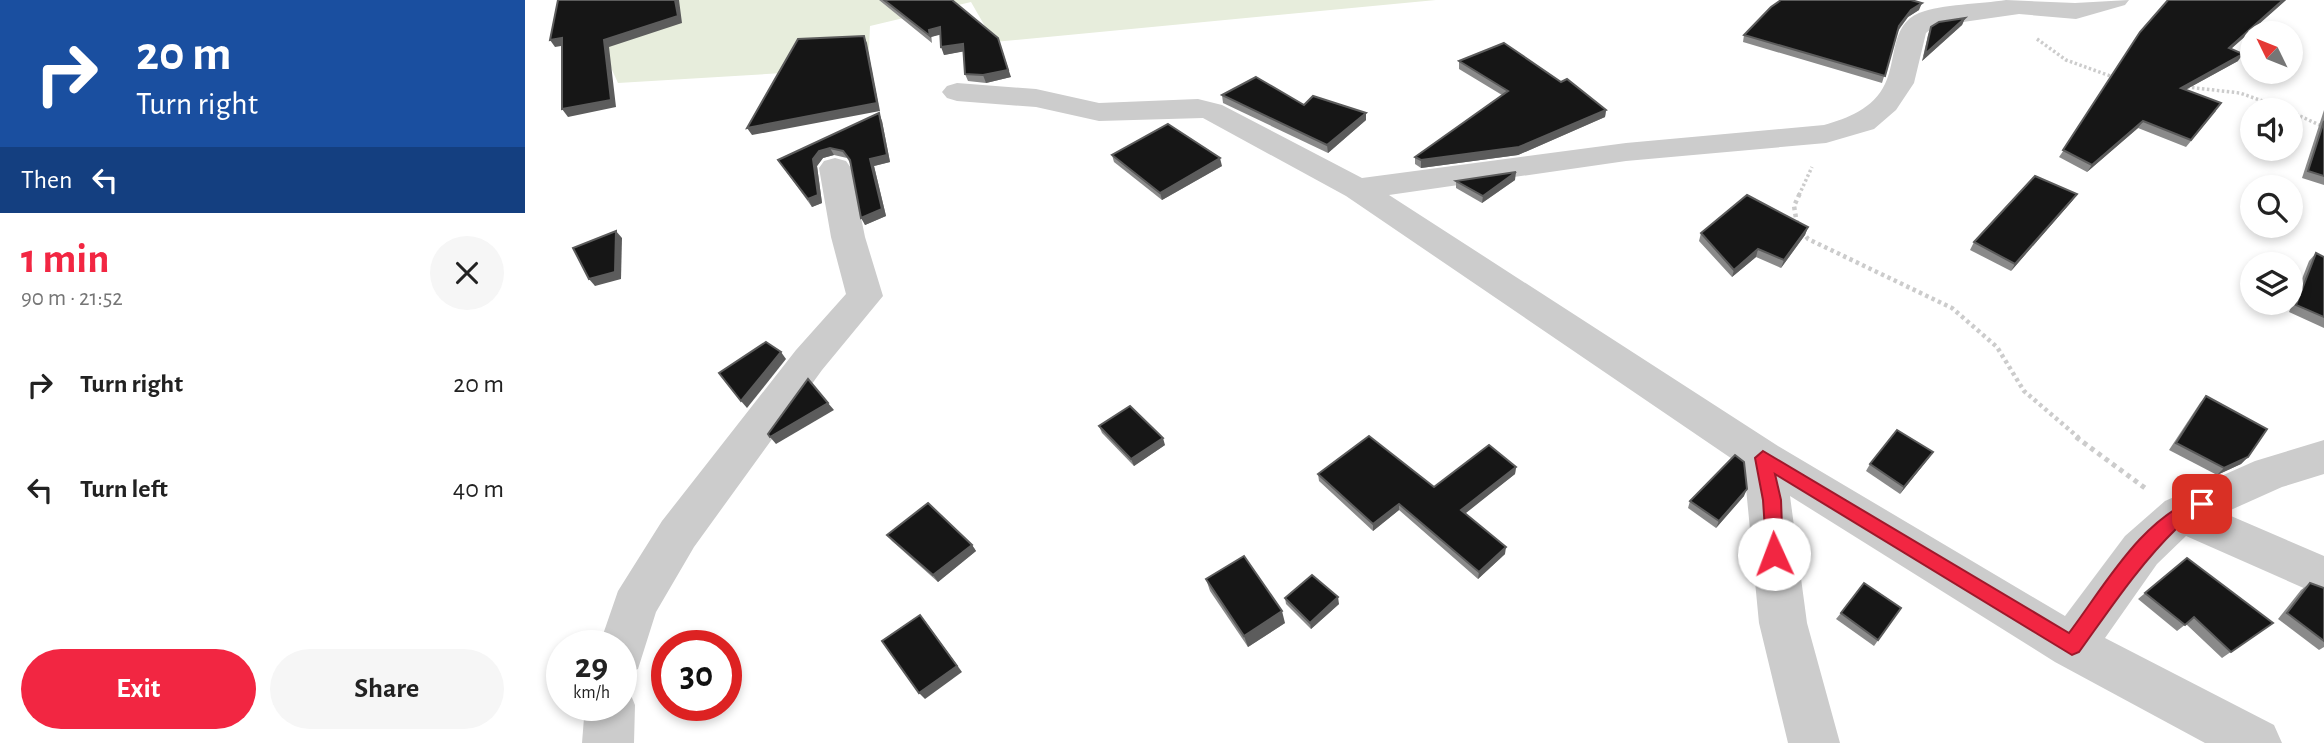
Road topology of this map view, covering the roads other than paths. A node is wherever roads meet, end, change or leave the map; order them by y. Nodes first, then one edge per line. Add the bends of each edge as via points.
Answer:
1 (2116, 0) edge
2 (957, 92) dead end
3 (835, 168) dead end
4 (1357, 189) junction
5 (2324, 457) edge
6 (1763, 458) junction
7 (2180, 514) junction
8 (2324, 578) edge
9 (627, 630) edge
10 (2072, 646) junction
11 (609, 721) edge
12 (608, 743) edge
13 (1814, 743) edge
14 (2256, 743) edge

1 - 4 street via 2076,11 2019,5 1927,19 1913,30 1900,83 1886,104 1863,123 1826,134 1626,152
2 - 4 street via 1036,98 1099,112 1206,109
3 - 9 street via 865,296 809,360 678,534 634,606
4 - 6 street
5 - 7 street via 2270,473
6 - 10 street
6 - 13 street via 1772,500 1784,625
7 - 8 street
7 - 10 street via 2141,550
10 - 14 street
11 - 12 street

